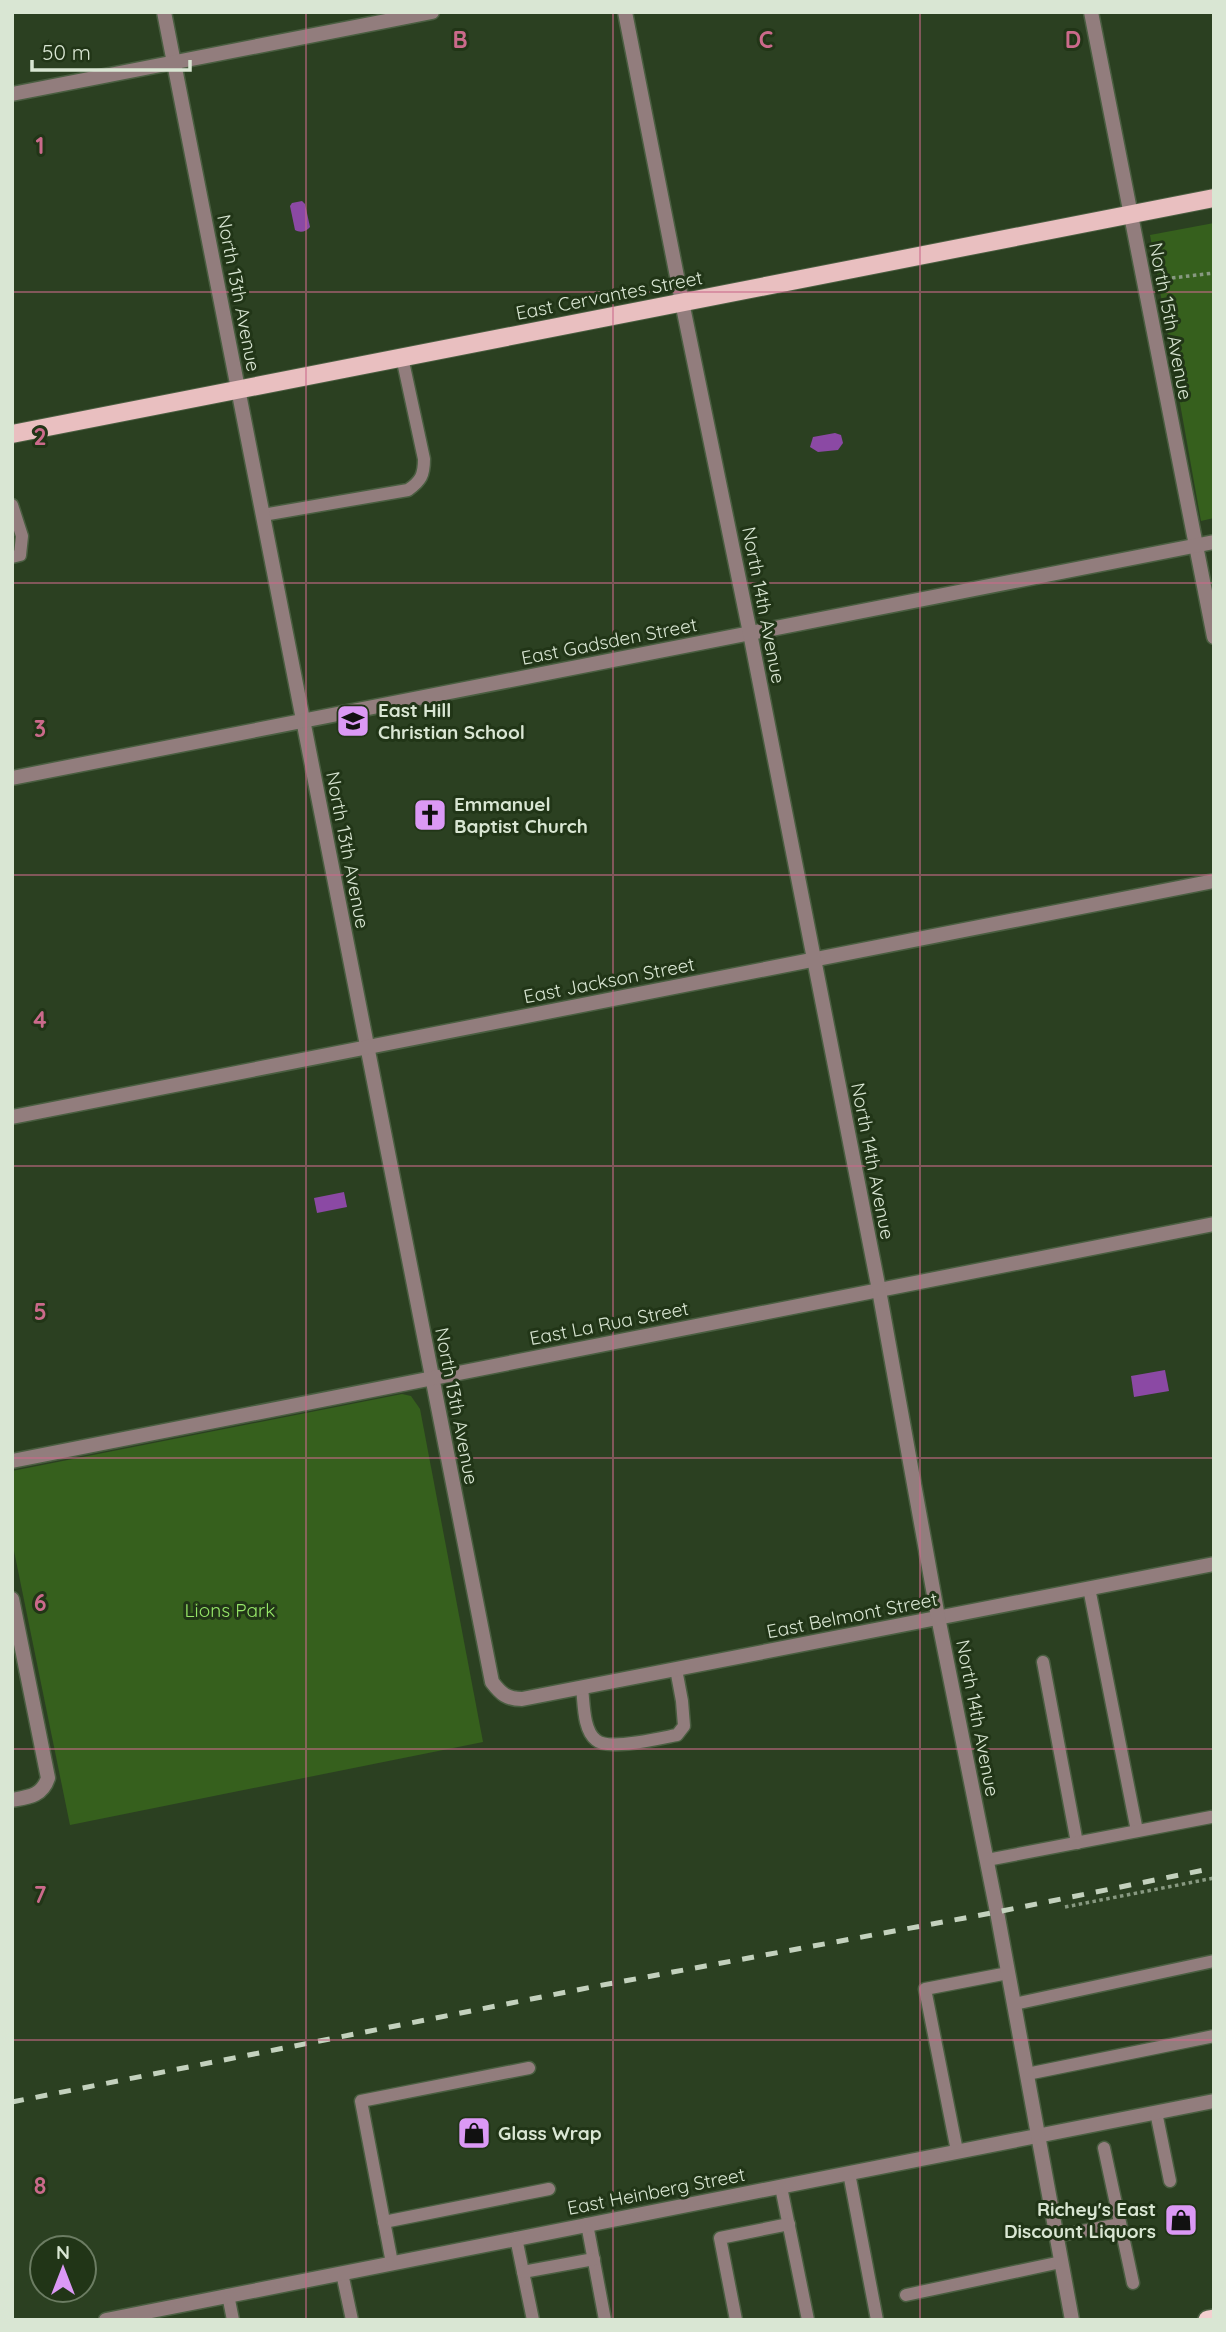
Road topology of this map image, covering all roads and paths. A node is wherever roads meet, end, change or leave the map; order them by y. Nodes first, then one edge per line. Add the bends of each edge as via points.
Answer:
1 (164, 12) edge
2 (432, 12) edge
3 (625, 12) edge
4 (1091, 12) edge
5 (174, 63) junction
6 (12, 94) edge
7 (1214, 198) edge
8 (1130, 214) junction
9 (1214, 273) edge
10 (1172, 278) dead end
11 (682, 302) junction
12 (402, 357) junction
13 (238, 389) junction
14 (12, 434) edge
15 (12, 505) edge
16 (262, 515) junction
17 (1214, 542) edge
18 (1196, 546) junction
19 (16, 556) edge
20 (750, 633) junction
21 (1214, 637) edge
22 (302, 721) junction
23 (12, 778) edge
24 (1214, 881) edge
25 (814, 960) junction
26 (368, 1047) junction
27 (12, 1117) edge
28 (1214, 1224) edge
29 (879, 1290) junction
30 (432, 1378) junction
31 (12, 1461) edge
32 (1214, 1564) edge
33 (1090, 1588) junction
34 (12, 1599) edge
35 (938, 1617) junction
36 (1043, 1662) dead end
37 (676, 1669) junction
38 (582, 1688) junction
39 (500, 1693) joint
40 (12, 1800) edge
41 (1211, 1817) dead end
42 (1138, 1831) junction
43 (1077, 1843) junction
44 (987, 1860) junction
45 (1214, 1878) edge
46 (1065, 1908) dead end
47 (1214, 1961) edge
48 (1008, 1973) junction
49 (1014, 2004) junction
50 (1214, 2036) edge
51 (529, 2068) dead end
52 (1027, 2074) junction
53 (1214, 2101) edge
54 (1156, 2112) junction
55 (1038, 2135) junction
56 (1104, 2148) dead end
57 (957, 2151) junction
58 (849, 2173) junction
59 (1170, 2181) dead end
60 (781, 2187) junction
61 (549, 2189) dead end
62 (384, 2222) junction
63 (587, 2224) junction
64 (789, 2224) junction
65 (1120, 2224) junction
66 (1056, 2236) junction
67 (516, 2238) junction
68 (594, 2259) junction
69 (1061, 2262) junction
70 (392, 2263) junction
71 (523, 2272) junction
72 (342, 2273) junction
73 (1133, 2283) dead end
74 (228, 2295) junction
75 (906, 2295) dead end
76 (1214, 2319) edge
77 (106, 2320) edge
78 (233, 2320) edge
79 (352, 2320) edge
80 (533, 2320) edge
81 (605, 2320) edge
82 (736, 2320) edge
83 (808, 2320) edge
84 (877, 2320) edge
85 (1073, 2320) edge
86 (1208, 2320) edge

1 - 5 street, North 13th Avenue
2 - 5 street
3 - 11 street, North 14th Avenue
4 - 8 street, North 15th Avenue
5 - 6 street
5 - 13 street, North 13th Avenue
7 - 8 main road, East Cervantes Street
8 - 11 main road, East Cervantes Street
8 - 18 street, North 15th Avenue
9 - 10 path
11 - 12 main road, East Cervantes Street
11 - 20 street, North 14th Avenue
12 - 13 main road, East Cervantes Street
12 - 16 lane via 424,459 419,482 408,490
13 - 14 main road, East Cervantes Street
13 - 16 street, North 13th Avenue
15 - 19 lane via 22,536
16 - 22 street, North 13th Avenue
17 - 18 street, East Gadsden Street
18 - 20 street, East Gadsden Street
18 - 21 street, North 15th Avenue
20 - 22 street, East Gadsden Street
20 - 25 street, North 14th Avenue
22 - 23 street, East Gadsden Street
22 - 26 street, North 13th Avenue
24 - 25 street, East Jackson Street
25 - 26 street, East Jackson Street
25 - 29 street, North 14th Avenue
26 - 27 street, East Jackson Street
26 - 30 street, North 13th Avenue
28 - 29 street, East La Rua Street
29 - 30 street, East La Rua Street
29 - 35 street, North 14th Avenue
30 - 31 street, East La Rua Street
30 - 39 street, North 13th Avenue via 492,1682
32 - 33 street, East Belmont Street
33 - 35 street, East Belmont Street
33 - 42 lane
34 - 40 street via 48,1778 37,1795
35 - 37 street, East Belmont Street
35 - 44 street, North 14th Avenue
36 - 43 lane
37 - 38 street, East Belmont Street
37 - 38 lane via 684,1726 677,1735 602,1744 594,1739 587,1723
38 - 39 street, East Belmont Street via 522,1699
41 - 42 lane
42 - 43 lane
43 - 44 lane
44 - 48 street, North 14th Avenue
45 - 46 path
47 - 49 lane
48 - 49 street, North 14th Avenue
48 - 57 lane via 925,1989
49 - 52 street, North 14th Avenue
50 - 52 lane
51 - 62 lane via 361,2101
52 - 55 street, North 14th Avenue
53 - 54 street, East Heinberg Street
54 - 55 street, East Heinberg Street
54 - 59 lane
55 - 57 street, East Heinberg Street
55 - 66 street, North 14th Avenue
56 - 65 lane
57 - 58 street, East Heinberg Street
58 - 60 street, East Heinberg Street
58 - 84 lane
60 - 63 street, East Heinberg Street
60 - 64 lane
61 - 62 lane
62 - 70 lane
63 - 67 street, East Heinberg Street
63 - 68 lane
64 - 82 lane via 720,2238
64 - 83 lane
65 - 66 lane
65 - 73 lane
66 - 69 street, North 14th Avenue
67 - 70 street, East Heinberg Street
67 - 71 lane
68 - 71 lane
68 - 81 lane
69 - 75 lane
69 - 85 street, North 14th Avenue
70 - 72 street, East Heinberg Street
71 - 80 lane
72 - 74 street, East Heinberg Street
72 - 79 lane
74 - 77 street, East Heinberg Street
74 - 78 lane
76 - 86 highway

